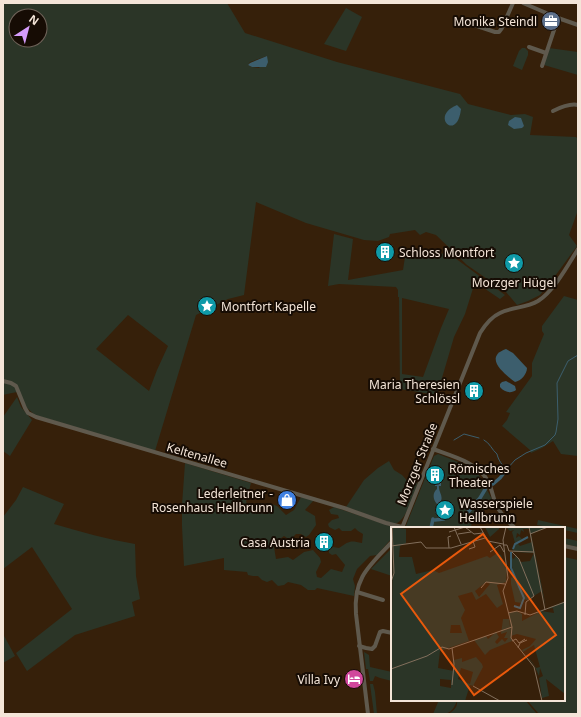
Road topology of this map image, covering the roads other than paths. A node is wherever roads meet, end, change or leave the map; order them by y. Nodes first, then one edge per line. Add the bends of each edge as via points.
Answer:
1 (513, 3) edge
2 (523, 3) edge
3 (558, 18) junction
4 (465, 22) dead end
5 (578, 25) edge
6 (529, 46) dead end
7 (546, 53) junction
8 (542, 66) dead end
9 (578, 105) edge
10 (553, 111) dead end
11 (578, 249) edge
12 (3, 381) edge
13 (433, 449) junction
14 (399, 527) edge
15 (402, 527) edge
16 (514, 527) edge
17 (391, 543) edge
18 (565, 546) edge
19 (578, 549) edge
20 (356, 592) junction
21 (383, 600) dead end
22 (391, 632) edge
23 (359, 646) junction
24 (368, 714) edge

1 - 4 street via 499,32
2 - 3 street
3 - 5 street
3 - 7 street
6 - 7 street
7 - 8 street
9 - 10 street
11 - 13 street, Morzger Straße via 550,291 542,298 529,306 499,313 485,326
12 - 14 street, Keltenallee via 16,386 28,413 36,417 344,508
13 - 15 street, Morzger Straße
13 - 16 street via 468,462 481,472 501,513
17 - 20 street via 365,571
18 - 19 street
20 - 21 street
20 - 23 street
22 - 23 street via 380,632 372,649
23 - 24 street

